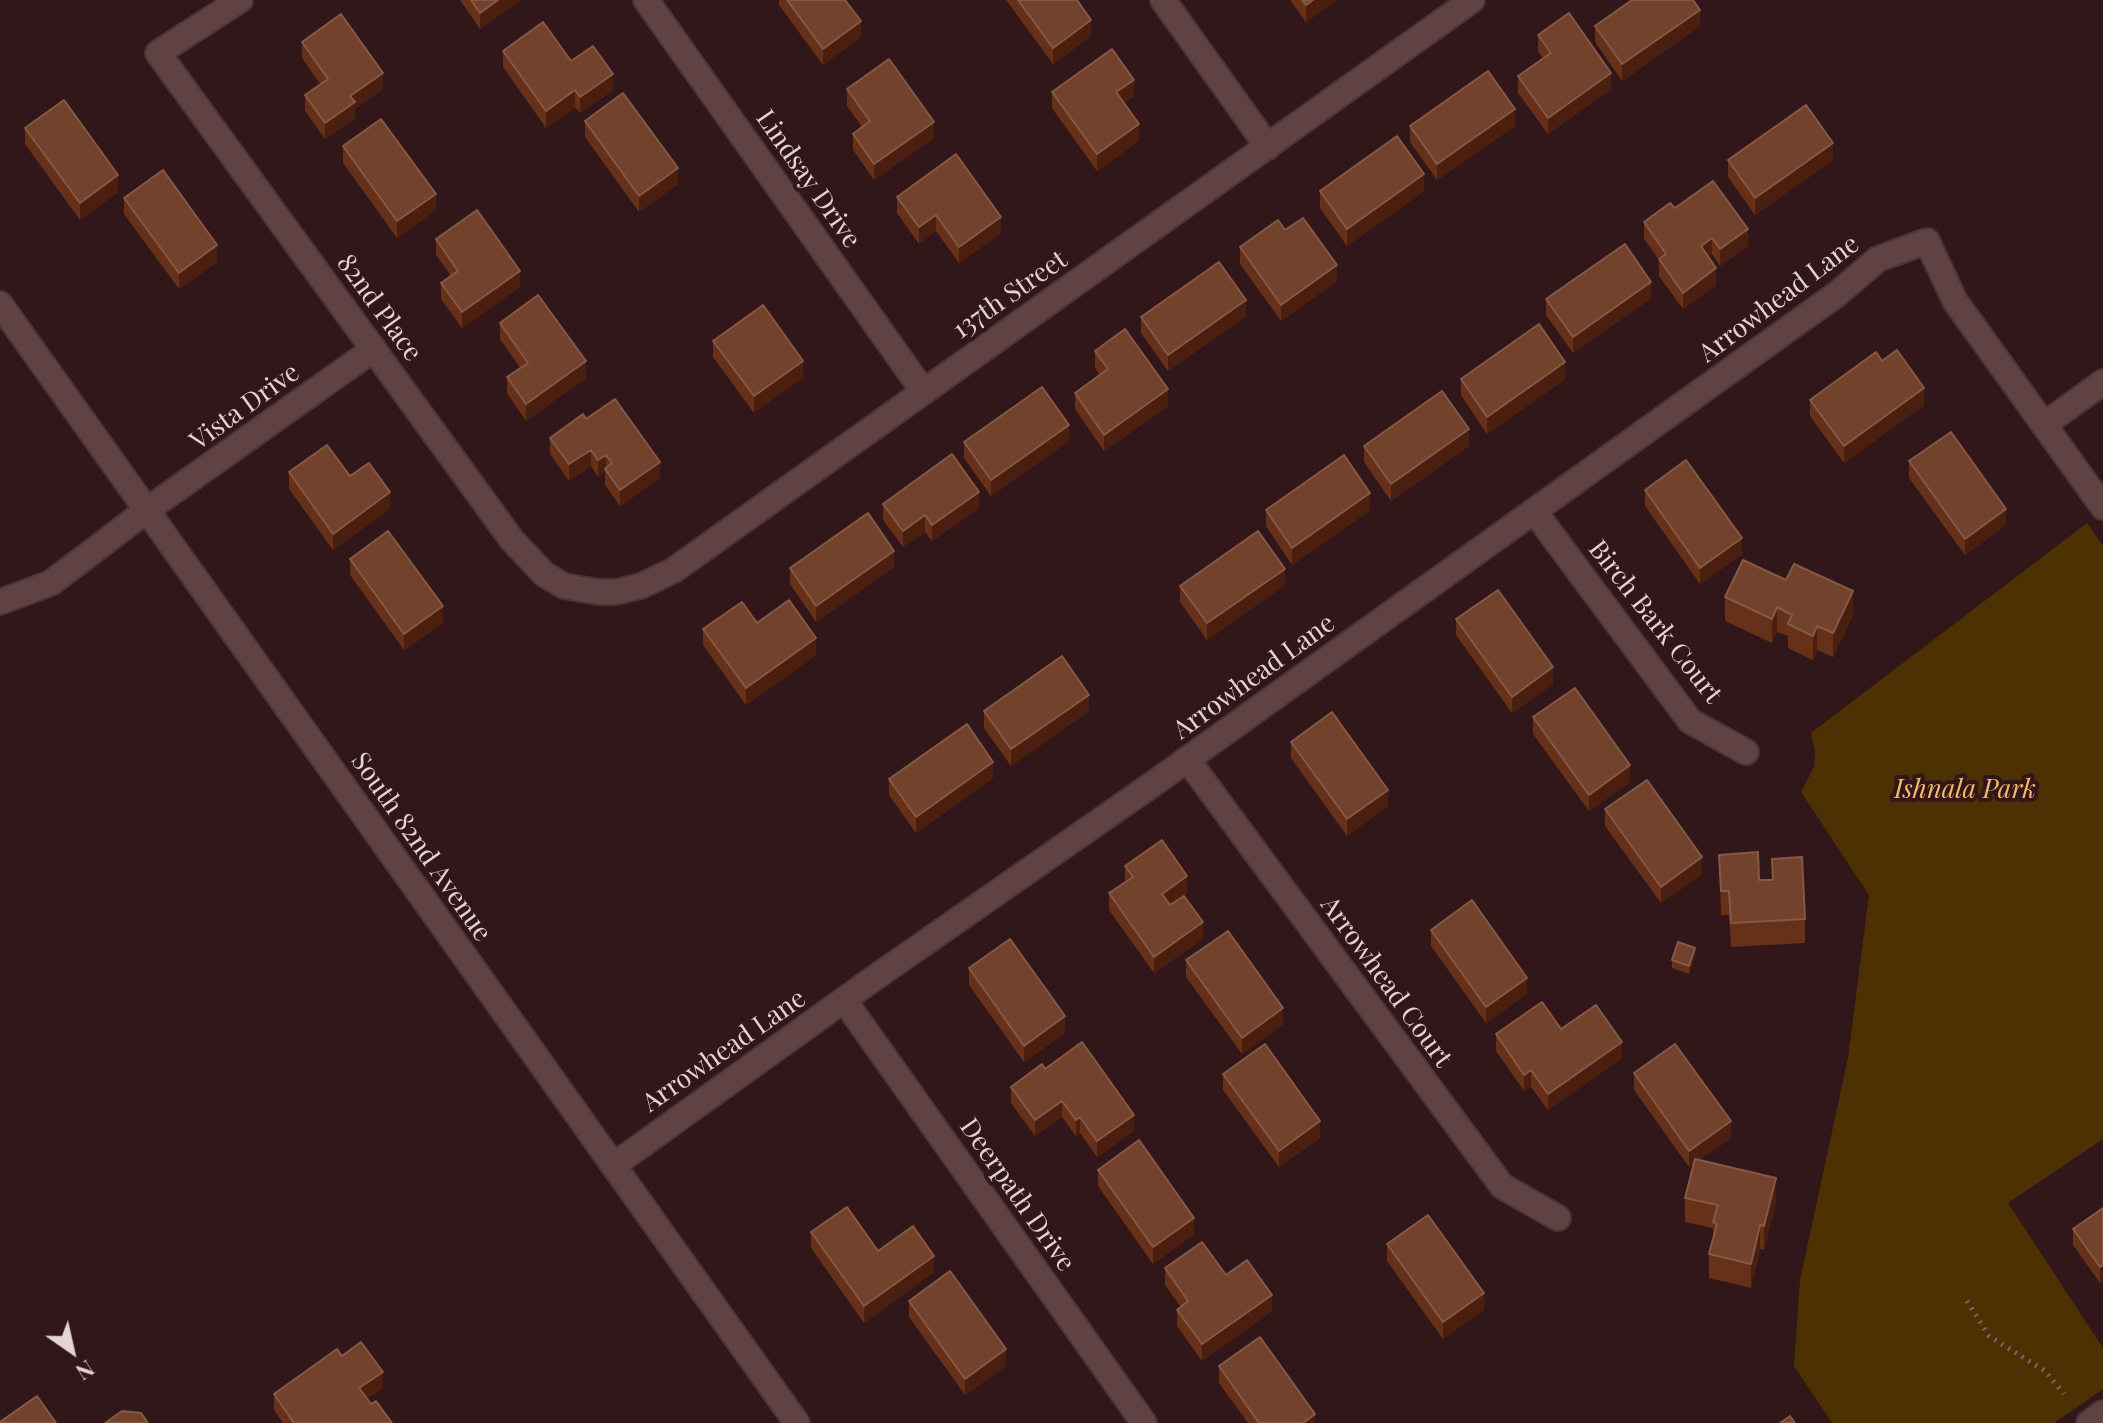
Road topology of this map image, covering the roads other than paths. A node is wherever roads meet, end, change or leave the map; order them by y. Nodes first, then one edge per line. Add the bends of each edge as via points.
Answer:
1 (240, 0) edge
2 (646, 0) edge
3 (1163, 0) edge
4 (1472, 0) edge
5 (1268, 147) junction
6 (0, 304) edge
7 (374, 349) junction
8 (2103, 382) edge
9 (923, 391) junction
10 (2045, 424) junction
11 (2103, 507) edge
12 (147, 510) junction
13 (1534, 511) junction
14 (564, 586) joint
15 (0, 602) edge
16 (1746, 752) dead end
17 (1187, 759) junction
18 (844, 1000) junction
19 (614, 1165) junction
20 (1558, 1218) dead end
21 (2103, 1413) edge
22 (797, 1423) edge
23 (1144, 1423) edge
24 (2089, 1423) edge

1 - 7 street, 82nd Place via 158,53
2 - 9 street, Lindsay Drive
3 - 5 street
4 - 5 street, 137th Street
5 - 9 street, 137th Street
6 - 12 street, South 82nd Avenue
7 - 12 street, Vista Drive
7 - 14 street, 82nd Place via 512,540 530,562
8 - 10 street
9 - 14 street, 137th Street via 674,570 616,592
10 - 11 street
10 - 13 street, Arrowhead Lane via 1955,301 1927,241 1878,259 1837,294
12 - 15 street, Vista Drive via 51,583
12 - 19 street, South 82nd Avenue
13 - 16 street, Birch Bark Court via 1690,721
13 - 17 street, Arrowhead Lane
17 - 18 street, Arrowhead Lane
17 - 20 street, Arrowhead Court via 1502,1186
18 - 19 street, Arrowhead Lane
18 - 23 street, Deerpath Drive
19 - 22 street, South 82nd Avenue
21 - 24 street

